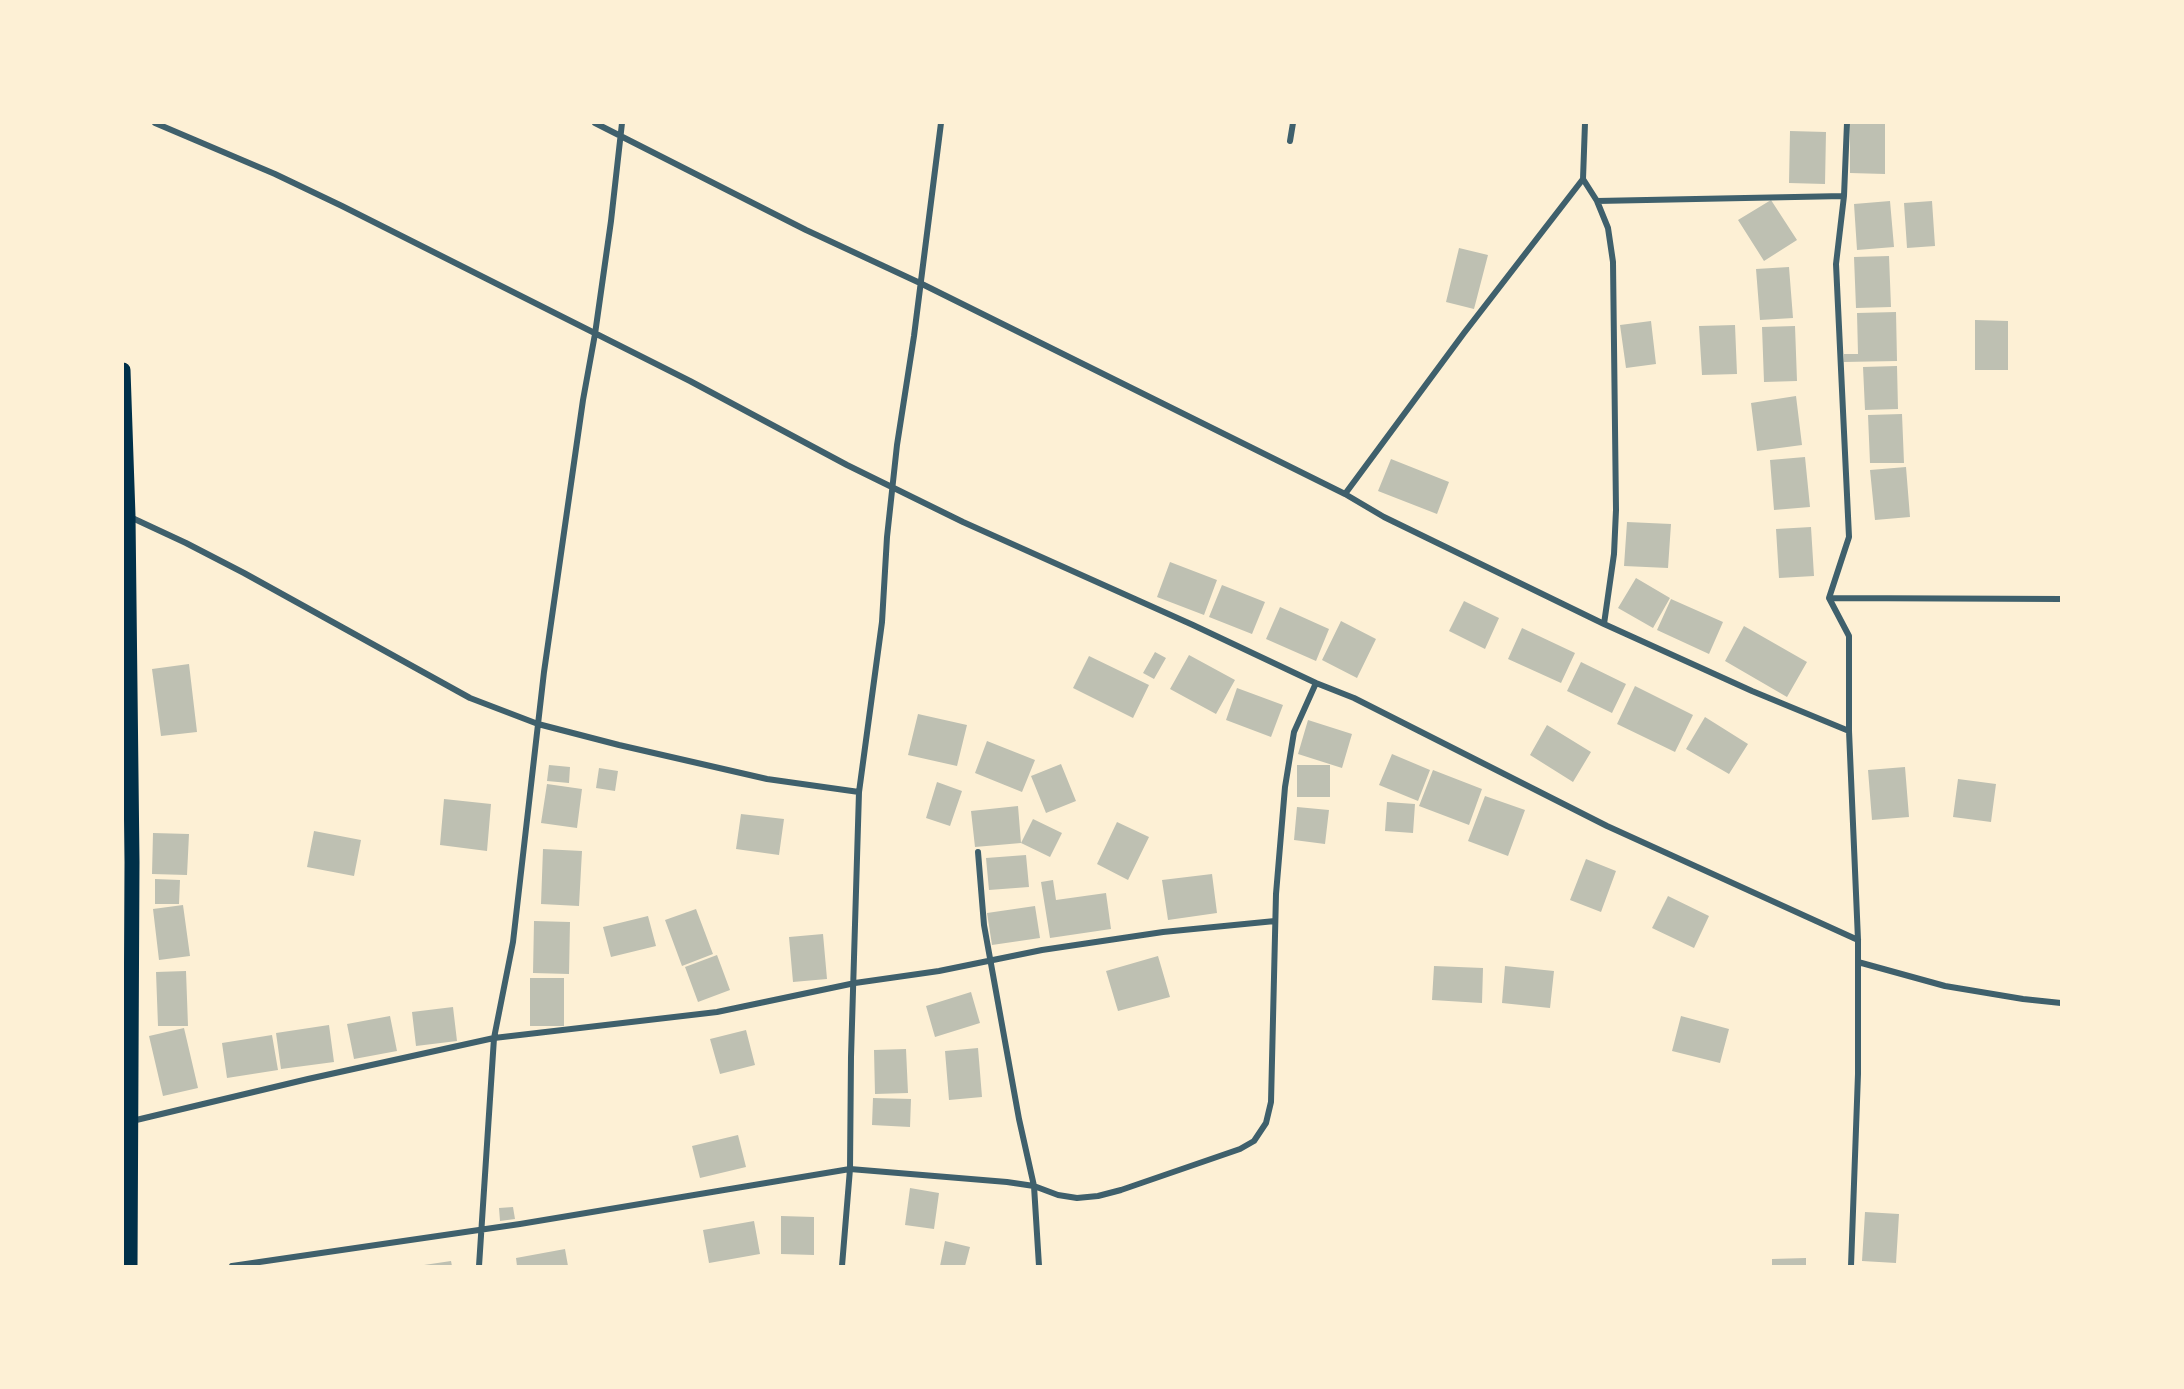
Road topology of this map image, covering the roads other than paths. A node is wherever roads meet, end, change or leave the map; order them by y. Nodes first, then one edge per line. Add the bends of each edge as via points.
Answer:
1 (156, 123) edge
2 (596, 123) edge
3 (622, 123) edge
4 (941, 123) edge
5 (1293, 123) edge
6 (1585, 123) edge
7 (1847, 123) edge
8 (620, 134) junction
9 (1290, 141) dead end
10 (1583, 179) junction
11 (1844, 196) junction
12 (1597, 201) junction
13 (920, 283) junction
14 (595, 334) junction
15 (123, 370) edge
16 (892, 488) junction
17 (1345, 495) junction
18 (128, 516) junction
19 (1828, 598) junction
20 (2061, 599) edge
21 (1604, 624) junction
22 (1316, 683) junction
23 (538, 724) junction
24 (1850, 731) junction
25 (859, 792) junction
26 (978, 852) dead end
27 (127, 861) edge
28 (1275, 921) junction
29 (1858, 940) junction
30 (990, 961) junction
31 (1858, 962) junction
32 (855, 983) junction
33 (2061, 1003) edge
34 (494, 1038) junction
35 (127, 1121) edge
36 (850, 1169) junction
37 (1034, 1186) junction
38 (482, 1228) junction
39 (130, 1266) edge
40 (232, 1266) edge
41 (479, 1266) edge
42 (842, 1266) edge
43 (1040, 1266) edge
44 (1851, 1266) edge

1 - 14 street via 275,174
2 - 8 street
3 - 8 street
4 - 13 street
5 - 9 street
6 - 10 street
7 - 11 street
8 - 13 street via 806,230
8 - 14 street
10 - 12 street
10 - 17 street
11 - 12 street
11 - 19 street via 1836,264 1849,537
12 - 21 street via 1608,228 1613,262 1615,331 1616,510
13 - 16 street
13 - 17 street
14 - 16 street
14 - 23 street
15 - 18 main road
16 - 22 street
16 - 25 street via 882,622
17 - 21 street
18 - 23 street via 244,573 470,698
18 - 27 main road
19 - 20 street
19 - 24 street via 1848,636
21 - 24 street
22 - 28 street via 1294,732 1285,787
22 - 29 street via 1607,826
23 - 25 street via 767,779
23 - 34 street via 513,942
24 - 29 street
25 - 32 street
26 - 30 street
27 - 35 main road
28 - 30 street via 1163,932
28 - 37 street via 1271,1102 1266,1123 1254,1141 1098,1196 1077,1198
29 - 31 street
30 - 32 street
30 - 37 street
31 - 33 street via 1945,986
31 - 44 street
32 - 34 street via 717,1011
32 - 36 street
34 - 35 street
34 - 38 street
35 - 39 main road
36 - 37 street
36 - 38 street
36 - 42 street
37 - 43 street
38 - 40 street
38 - 41 street

